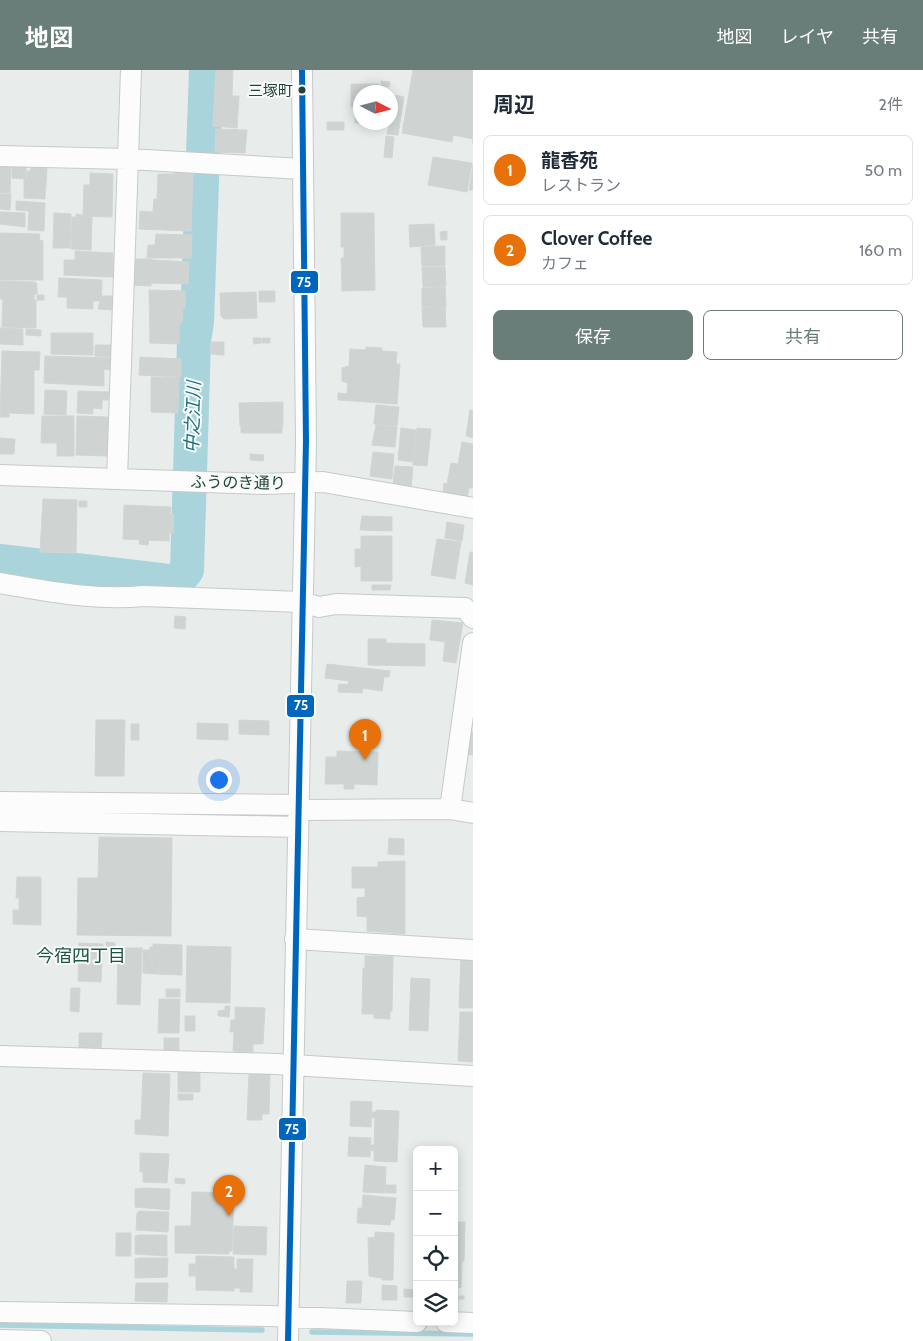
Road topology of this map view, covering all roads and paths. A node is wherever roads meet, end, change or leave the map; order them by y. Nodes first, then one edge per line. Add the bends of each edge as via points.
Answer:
1 (131, 70) edge
2 (302, 70) edge
3 (0, 156) edge
4 (128, 159) junction
5 (302, 169) junction
6 (0, 475) edge
7 (117, 479) junction
8 (305, 483) junction
9 (473, 508) edge
10 (0, 584) edge
11 (302, 602) junction
12 (473, 618) edge
13 (473, 643) edge
14 (0, 802) edge
15 (450, 809) junction
16 (473, 813) edge
17 (299, 814) junction
18 (0, 821) edge
19 (295, 939) junction
20 (473, 950) edge
21 (0, 1056) edge
22 (294, 1065) junction
23 (473, 1076) edge
24 (0, 1312) edge
25 (288, 1317) junction
26 (413, 1322) edge
27 (458, 1322) edge
28 (473, 1323) edge
29 (0, 1340) edge
30 (40, 1341) edge
31 (288, 1341) edge

1 - 4 street
2 - 5 street
3 - 4 street
4 - 5 street
4 - 7 street
5 - 8 street
6 - 7 street, ふうのき通り
7 - 8 street, ふうのき通り
8 - 9 street, ふうのき通り via 323,482
8 - 11 street
10 - 11 street via 118,599 144,596
11 - 12 street via 319,606 465,608
11 - 17 street
13 - 15 street
14 - 17 street
15 - 16 street
15 - 17 street
17 - 18 street
17 - 19 street
19 - 20 street
19 - 22 street
21 - 22 street
22 - 23 street
22 - 25 street
24 - 25 street
25 - 26 street
25 - 31 street
27 - 28 street
29 - 30 street

